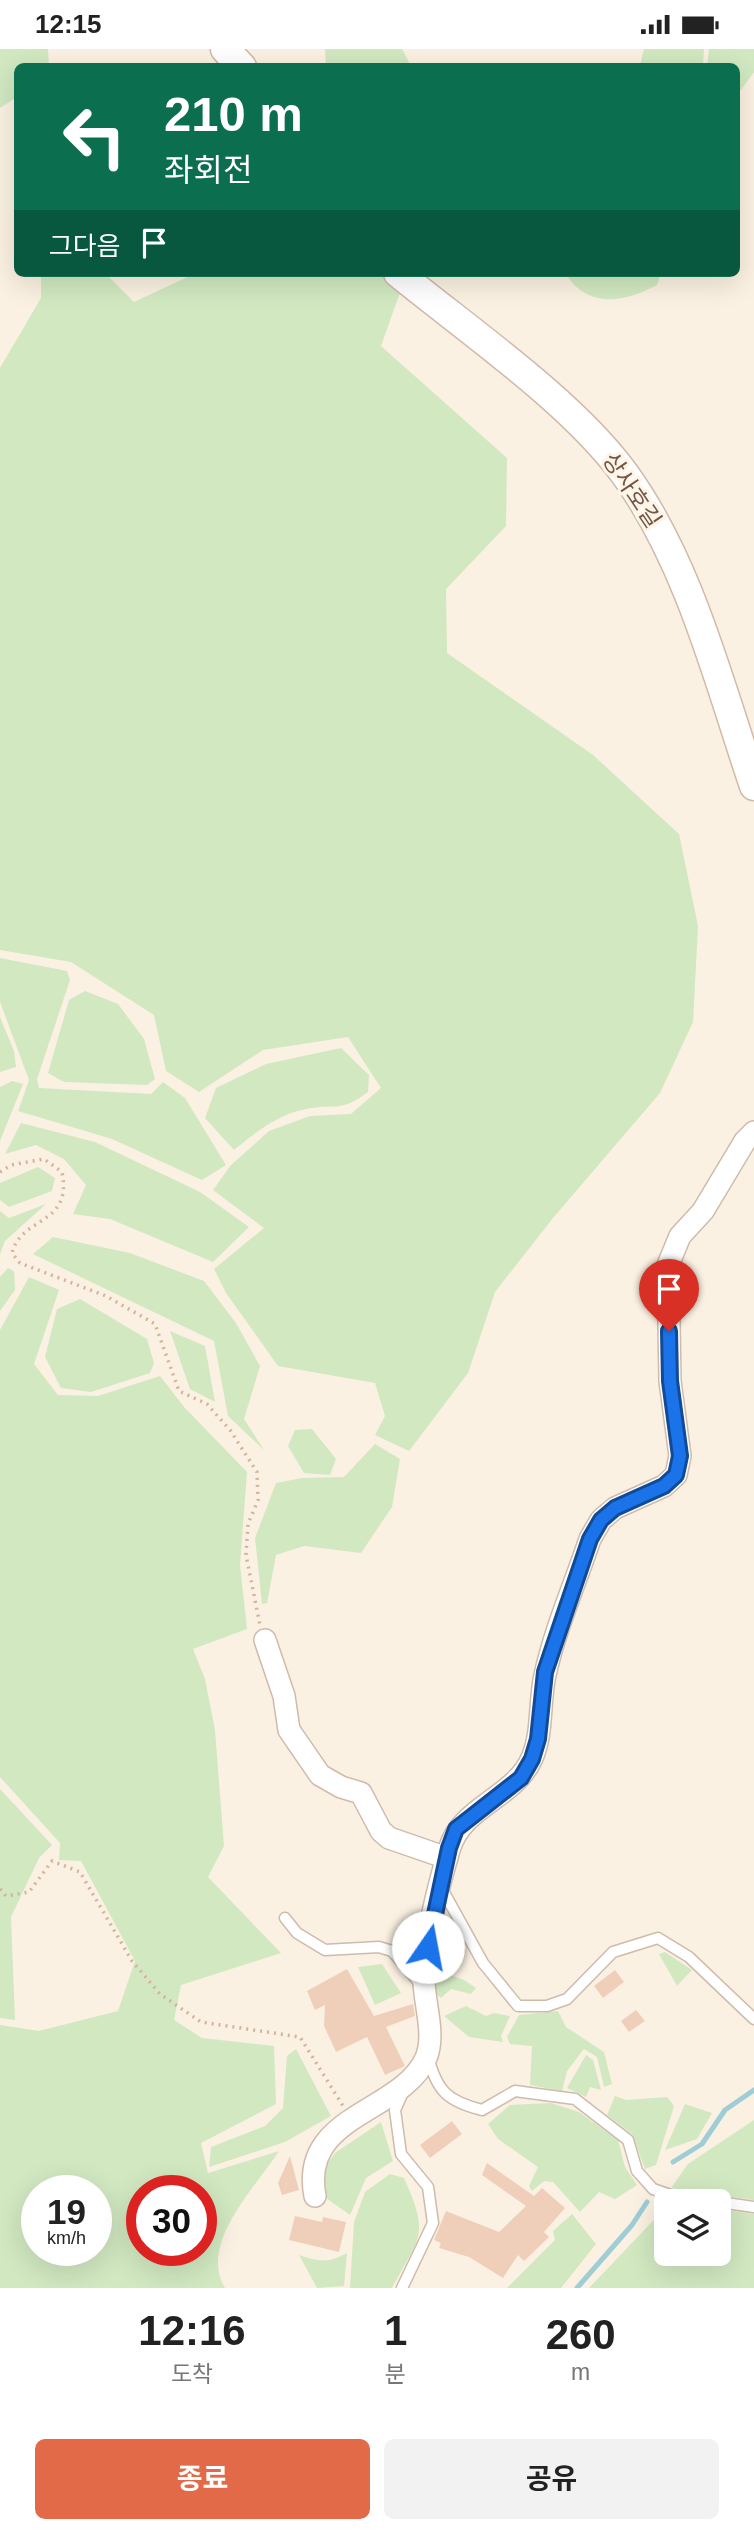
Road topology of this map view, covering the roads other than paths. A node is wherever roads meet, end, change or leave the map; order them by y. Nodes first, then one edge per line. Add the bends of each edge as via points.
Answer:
1 (225, 49) edge
2 (238, 63) edge
3 (403, 277) edge
4 (754, 786) edge
5 (754, 1132) edge
6 (265, 1640) road end
7 (447, 1858) junction
8 (440, 1887) junction
9 (285, 1918) dead end
10 (423, 1987) junction
11 (754, 2019) edge
12 (428, 2054) junction
13 (407, 2085) junction
14 (654, 2189) edge
15 (316, 2196) dead end
16 (731, 2204) edge
17 (754, 2207) edge
18 (402, 2288) edge

1 - 2 street
3 - 4 street, 상사호길 via 548,396 597,440 624,473 671,553
5 - 7 street via 681,1235 668,1265 670,1381 680,1456 676,1475 601,1520 590,1539 545,1672 532,1759 521,1778 456,1829
6 - 7 street via 284,1696 289,1730 320,1775 361,1793 389,1838
7 - 8 street
8 - 10 street
8 - 11 lane via 483,1963 518,2006 547,2006 567,1999 613,1951 658,1938 689,1957
9 - 10 lane via 298,1933 325,1950 379,1947 392,1951
10 - 12 street
12 - 13 street
12 - 14 lane via 435,2084 458,2104 482,2109 515,2091 575,2099 628,2140 637,2171
13 - 15 street via 333,2135 312,2167
13 - 18 lane via 395,2110 401,2154 428,2187 433,2223
16 - 17 lane

